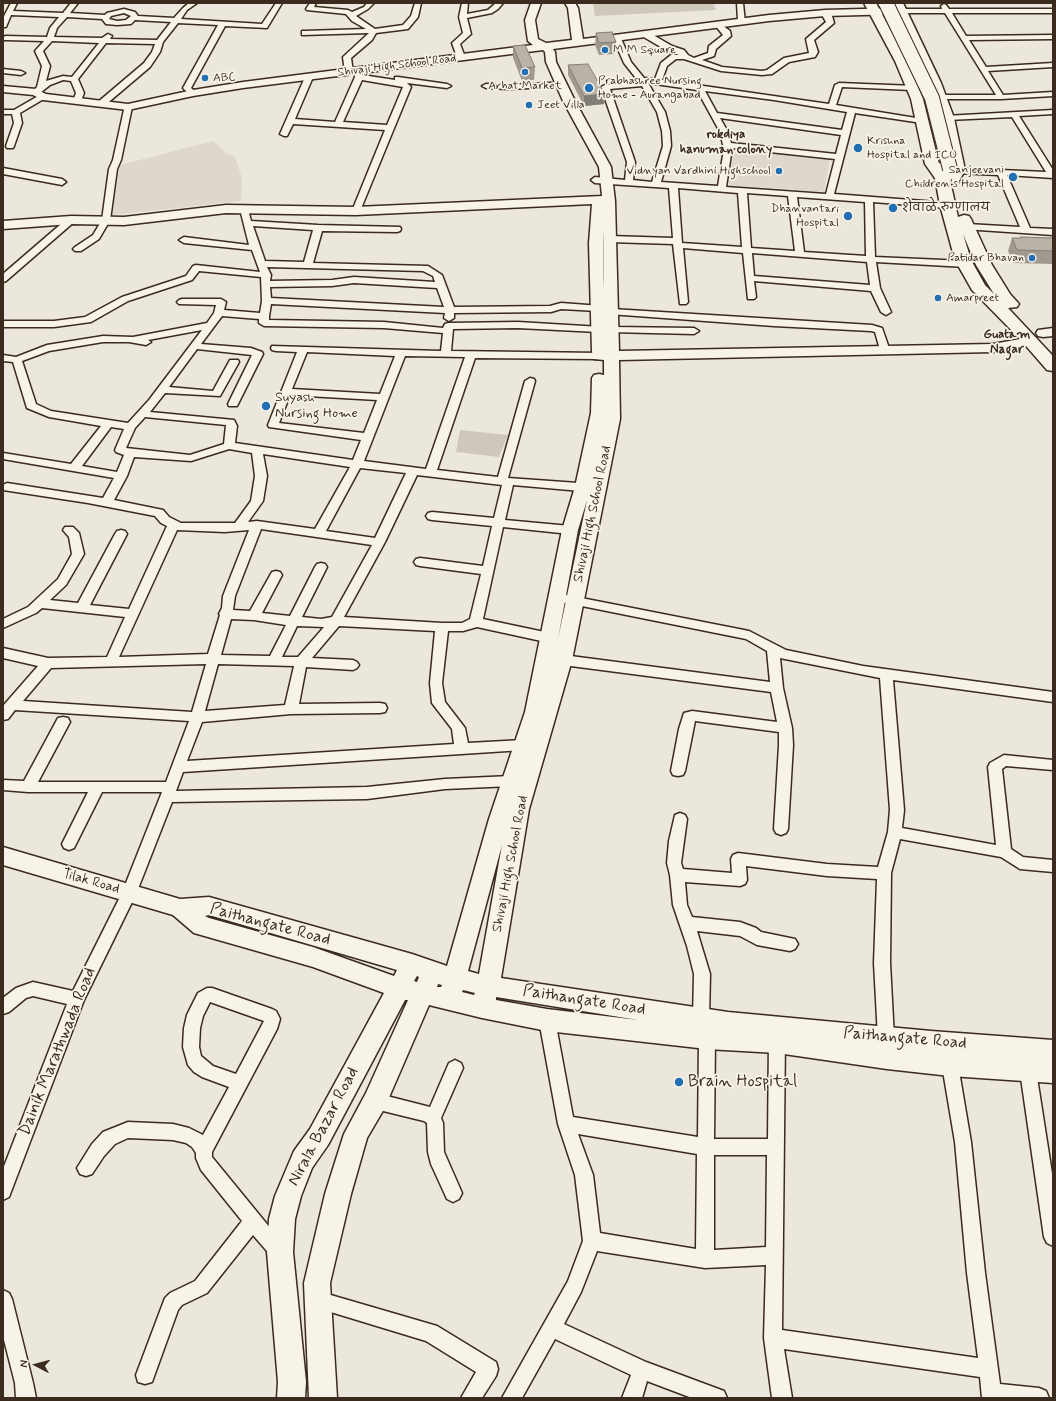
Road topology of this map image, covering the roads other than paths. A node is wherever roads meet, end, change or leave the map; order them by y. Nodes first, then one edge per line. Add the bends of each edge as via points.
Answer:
1 (14, 3) edge
2 (75, 3) edge
3 (130, 3) edge
4 (194, 3) edge
5 (279, 3) edge
6 (313, 3) edge
7 (371, 3) edge
8 (418, 3) edge
9 (465, 3) edge
10 (500, 3) edge
11 (536, 3) edge
12 (570, 3) edge
13 (740, 3) edge
14 (886, 3) edge
15 (942, 3) edge
16 (874, 6) edge
17 (899, 7) edge
18 (947, 11) junction
19 (1053, 11) edge
20 (124, 12) junction
21 (10, 13) junction
22 (825, 13) junction
23 (66, 15) junction
24 (351, 15) junction
25 (106, 16) junction
26 (463, 17) junction
27 (134, 18) junction
28 (177, 21) junction
29 (742, 21) junction
30 (117, 23) junction
31 (222, 24) junction
32 (718, 24) junction
33 (3, 25) edge
34 (374, 31) junction
35 (305, 33) dead end
36 (645, 34) junction
37 (617, 38) junction
38 (964, 38) junction
39 (4, 39) edge
40 (50, 39) junction
41 (1049, 39) edge
42 (104, 41) junction
43 (159, 42) junction
44 (578, 42) junction
45 (536, 45) junction
46 (462, 57) junction
47 (685, 57) junction
48 (695, 60) junction
49 (1053, 65) edge
50 (379, 68) junction
51 (983, 70) junction
52 (3, 71) edge
53 (21, 73) dead end
54 (355, 73) junction
55 (309, 77) junction
56 (74, 79) junction
57 (643, 82) junction
58 (658, 82) junction
59 (549, 85) junction
60 (447, 86) dead end
61 (486, 86) dead end
62 (699, 87) junction
63 (912, 88) junction
64 (3, 90) edge
65 (40, 93) junction
66 (194, 93) junction
67 (1053, 94) edge
68 (940, 97) junction
69 (1001, 97) junction
70 (77, 101) junction
71 (101, 104) junction
72 (832, 106) junction
73 (128, 107) junction
74 (852, 109) junction
75 (3, 112) edge
76 (16, 112) junction
77 (1053, 112) edge
78 (1014, 114) junction
79 (714, 115) junction
80 (948, 118) junction
81 (290, 121) junction
82 (922, 121) junction
83 (338, 124) junction
84 (389, 128) junction
85 (846, 133) junction
86 (284, 134) dead end
87 (727, 145) junction
88 (10, 146) dead end
89 (839, 157) junction
90 (3, 171) edge
91 (1001, 172) junction
92 (948, 173) junction
93 (1052, 175) edge
94 (62, 182) dead end
95 (629, 182) junction
96 (656, 183) junction
97 (673, 184) junction
98 (722, 188) junction
99 (742, 190) junction
100 (602, 192) junction
101 (792, 194) junction
102 (829, 197) junction
103 (869, 200) junction
104 (947, 205) junction
105 (357, 208) junction
106 (244, 209) junction
107 (71, 220) junction
108 (106, 220) junction
109 (248, 223) junction
110 (3, 225) edge
111 (967, 227) junction
112 (318, 228) junction
113 (397, 229) dead end
114 (1026, 230) junction
115 (1053, 232) edge
116 (610, 238) junction
117 (184, 240) dead end
118 (677, 243) junction
119 (78, 248) dead end
120 (255, 248) junction
121 (747, 251) junction
122 (800, 255) junction
123 (871, 259) junction
124 (261, 264) junction
125 (308, 264) junction
126 (966, 264) junction
127 (750, 278) junction
128 (3, 279) edge
129 (265, 280) junction
130 (441, 285) junction
131 (875, 288) junction
132 (751, 297) dead end
133 (267, 301) junction
134 (182, 302) dead end
135 (683, 302) dead end
136 (450, 310) junction
137 (605, 310) junction
138 (886, 312) dead end
139 (219, 313) junction
140 (264, 316) junction
141 (3, 324) edge
142 (211, 325) junction
143 (448, 328) junction
144 (605, 329) junction
145 (694, 331) dead end
146 (1045, 337) edge
147 (132, 339) junction
148 (146, 342) dead end
149 (195, 346) junction
150 (276, 348) dead end
151 (303, 350) junction
152 (885, 350) junction
153 (401, 352) junction
154 (446, 354) junction
155 (471, 355) junction
156 (606, 356) junction
157 (3, 358) edge
158 (17, 360) junction
159 (234, 362) dead end
160 (1053, 366) edge
161 (530, 381) dead end
162 (162, 390) junction
163 (287, 392) junction
164 (383, 397) junction
165 (233, 404) dead end
166 (142, 414) junction
167 (108, 424) junction
168 (130, 427) junction
169 (367, 437) junction
170 (229, 446) junction
171 (257, 450) junction
172 (130, 453) junction
173 (3, 456) edge
174 (357, 464) junction
175 (75, 468) junction
176 (413, 471) junction
177 (430, 473) junction
178 (121, 476) junction
179 (505, 482) junction
180 (7, 488) dead end
181 (590, 488) junction
182 (107, 502) junction
183 (432, 516) dead end
184 (498, 522) junction
185 (174, 524) junction
186 (257, 525) junction
187 (238, 527) junction
188 (69, 530) dead end
189 (570, 530) junction
190 (121, 534) dead end
191 (318, 534) junction
192 (379, 542) junction
193 (420, 562) dead end
194 (321, 567) dead end
195 (487, 571) junction
196 (276, 575) dead end
197 (556, 597) junction
198 (575, 600) junction
199 (40, 603) junction
200 (82, 608) junction
201 (132, 614) junction
202 (225, 614) junction
203 (254, 616) junction
204 (292, 621) junction
205 (336, 621) junction
206 (476, 622) junction
207 (3, 624) edge
208 (442, 627) junction
209 (549, 638) junction
210 (773, 648) junction
211 (3, 653) edge
212 (564, 654) junction
213 (212, 659) junction
214 (111, 661) junction
215 (273, 662) junction
216 (301, 662) junction
217 (48, 663) junction
218 (353, 665) dead end
219 (886, 674) junction
220 (777, 688) junction
221 (1053, 697) edge
222 (12, 705) junction
223 (380, 708) dead end
224 (291, 709) junction
225 (3, 715) edge
226 (197, 717) junction
227 (63, 722) dead end
228 (785, 728) junction
229 (523, 745) junction
230 (462, 749) junction
231 (1053, 765) edge
232 (178, 767) junction
233 (678, 771) dead end
234 (511, 781) junction
235 (3, 785) edge
236 (28, 787) junction
237 (98, 787) junction
238 (169, 792) junction
239 (680, 819) dead end
240 (780, 829) dead end
241 (895, 832) junction
242 (69, 844) dead end
243 (1004, 852) junction
244 (3, 856) edge
245 (1053, 866) edge
246 (884, 873) junction
247 (677, 874) junction
248 (129, 894) junction
249 (180, 908) junction
250 (687, 923) junction
251 (790, 944) dead end
252 (434, 972) junction
253 (488, 986) junction
254 (410, 991) junction
255 (77, 999) junction
256 (449, 1000) junction
257 (3, 1007) edge
258 (482, 1008) junction
259 (547, 1020) junction
260 (704, 1029) junction
261 (778, 1034) junction
262 (886, 1038) junction
263 (1053, 1051) edge
264 (950, 1065) junction
265 (455, 1068) dead end
266 (1028, 1071) junction
267 (1053, 1072) edge
268 (240, 1083) junction
269 (374, 1101) junction
270 (433, 1118) junction
271 (566, 1124) junction
272 (706, 1147) junction
273 (776, 1147) junction
274 (204, 1151) junction
275 (86, 1168) dead end
276 (3, 1191) edge
277 (454, 1193) dead end
278 (253, 1221) junction
279 (1053, 1237) edge
280 (592, 1241) junction
281 (280, 1252) junction
282 (775, 1256) junction
283 (705, 1259) junction
284 (3, 1299) edge
285 (317, 1300) junction
286 (552, 1328) junction
287 (773, 1338) junction
288 (988, 1369) junction
289 (642, 1370) junction
290 (144, 1375) dead end
291 (992, 1396) edge
292 (26, 1398) edge
293 (291, 1398) edge
294 (323, 1398) edge
295 (471, 1398) edge
296 (512, 1398) edge
297 (632, 1398) edge
298 (717, 1398) edge
299 (782, 1398) edge
300 (1039, 1398) edge

1 - 21 street
2 - 23 street
3 - 20 street
4 - 28 street via 185,9
5 - 31 street via 264,26
6 - 24 street via 309,9 348,12
7 - 24 street
8 - 34 street via 414,17 405,27
9 - 26 street
10 - 26 street via 490,12
11 - 45 street via 530,20
12 - 44 street
13 - 29 street
14 - 92 highway, bridge via 932,98
15 - 18 street
16 - 17 street
16 - 22 street
16 - 63 main road
16 - 92 highway via 921,92
17 - 18 street
17 - 68 main road
18 - 19 street
18 - 38 street
20 - 25 street
20 - 27 street via 133,13
21 - 23 street
21 - 33 street
22 - 29 street
22 - 48 street via 830,23 810,39 814,54 787,60 766,73 721,69
23 - 25 street
23 - 40 street via 54,28
24 - 34 street
25 - 30 street via 106,20
26 - 46 street via 467,34 456,44
27 - 28 street
27 - 30 street via 128,22
28 - 31 street
28 - 43 street
29 - 32 street
30 - 42 street
31 - 66 street via 187,88
32 - 36 street
32 - 48 street via 727,36 712,48 710,54
34 - 35 street
34 - 54 street via 347,57
36 - 37 street
36 - 47 street via 681,52
37 - 44 street
37 - 57 street via 628,63
38 - 41 street
38 - 51 street
39 - 40 street
40 - 42 street
40 - 65 street via 39,51 46,66
42 - 43 street
42 - 56 street
43 - 71 street via 147,66
44 - 45 street
45 - 46 street, Shivaji High School Road
45 - 59 street, Shivaji High School Road via 538,60
45 - 100 street, Shivaji High School Road via 550,52 551,62 569,101 605,167
46 - 50 street, Shivaji High School Road
47 - 48 street
47 - 58 street via 674,57 664,65
49 - 51 street
50 - 54 street, Shivaji High School Road
50 - 60 street via 388,78
51 - 69 street
52 - 53 street
54 - 55 street, Shivaji High School Road
54 - 83 street
54 - 84 street via 406,85
55 - 66 street, Shivaji High School Road
55 - 81 street
56 - 65 street via 63,78 47,83
56 - 70 street via 80,93
57 - 58 street
57 - 95 street via 605,87 631,162
57 - 96 street via 661,112 666,131 667,146
58 - 62 street
59 - 61 street
59 - 100 street, Shivaji High School Road via 594,171
62 - 72 street
62 - 79 street
63 - 72 street via 839,85
63 - 82 main road
64 - 65 street, Shivaji High School Road
65 - 70 street, Shivaji High School Road
65 - 76 street
66 - 73 street, Shivaji High School Road
67 - 69 street
68 - 69 street
68 - 80 main road
70 - 71 street, Shivaji High School Road
71 - 73 street, Shivaji High School Road
72 - 74 street
73 - 108 street via 113,170
74 - 82 street
74 - 85 street
75 - 76 street
76 - 88 street via 18,123
77 - 78 street
78 - 80 street
78 - 93 street
79 - 85 street
79 - 87 street via 724,132
80 - 92 main road
81 - 83 street
81 - 86 street
82 - 92 main road via 932,164
83 - 84 street
84 - 105 street
85 - 89 street
87 - 89 street
87 - 98 street
89 - 102 street
90 - 94 street
91 - 92 street
91 - 93 street
91 - 114 street
92 - 104 highway
92 - 111 highway
95 - 96 street
95 - 100 street
96 - 97 street
97 - 98 street
97 - 118 street
98 - 99 street
99 - 101 street
99 - 121 street
100 - 105 street
100 - 116 street, Shivaji High School Road
100 - 137 street, Shivaji High School Road via 596,243
101 - 102 street
101 - 122 street
102 - 103 street
103 - 104 street
103 - 123 street
104 - 126 highway
105 - 106 street
105 - 108 street via 227,206
106 - 108 street via 124,221
106 - 109 street
107 - 108 street
107 - 110 street
107 - 128 street
108 - 119 street via 96,237
109 - 112 street
109 - 120 street
111 - 114 street
111 - 146 highway via 984,265 1004,297
112 - 113 street
112 - 125 street
114 - 115 street
116 - 118 street
116 - 137 street, Shivaji High School Road
117 - 120 street
118 - 121 street
118 - 135 street
120 - 124 street
121 - 122 street
121 - 127 street
122 - 123 street
123 - 126 street
123 - 131 street
124 - 125 street
124 - 129 street
125 - 130 street via 425,268 437,275
126 - 146 highway via 978,287
127 - 131 street
127 - 132 street
129 - 130 street via 332,283 354,280
129 - 133 street
129 - 141 street via 196,268 189,278 125,299 88,320 54,324
130 - 136 street
131 - 138 street
133 - 136 street
133 - 140 street
134 - 139 street via 221,302
136 - 137 street via 551,309 561,306
136 - 143 street
137 - 144 street, Shivaji High School Road
137 - 152 street via 872,328 879,330
139 - 140 street
139 - 142 street
140 - 143 street via 264,323
142 - 147 street
142 - 149 street
143 - 144 street via 518,325
143 - 154 street
144 - 145 street
144 - 156 street, Shivaji High School Road
146 - 152 street via 993,348
146 - 160 highway
147 - 148 street
147 - 158 street via 103,339 46,348
149 - 162 street
149 - 165 street via 245,350 258,354
150 - 151 street
151 - 153 street
151 - 163 street
152 - 156 street
153 - 154 street
153 - 164 street
154 - 155 street
155 - 156 street
155 - 177 street
156 - 181 street, Shivaji High School Road
157 - 158 street
158 - 167 street via 31,406 49,414
159 - 162 street via 216,394
161 - 179 street
162 - 166 street
163 - 164 street
163 - 169 street via 272,425
164 - 169 street
166 - 168 street
166 - 170 street via 230,422 232,426
167 - 168 street
167 - 175 street
168 - 172 street via 120,450
169 - 174 street
170 - 171 street
170 - 172 street via 191,458
171 - 174 street
171 - 187 street via 261,476 257,501
172 - 178 street
173 - 175 street
174 - 176 street
174 - 191 street
175 - 178 street
176 - 177 street
176 - 192 street
177 - 179 street
178 - 182 street
179 - 181 street
179 - 184 street
180 - 182 street
181 - 189 street, Shivaji High School Road
181 - 198 street, Shivaji High School Road
182 - 185 street via 159,514
183 - 184 street
184 - 189 street
184 - 195 street
185 - 187 street via 179,527
185 - 201 street
186 - 187 street
186 - 191 street
186 - 202 street, Dainik Marathwada Road via 229,596
188 - 199 street via 75,536 78,554 62,582
189 - 197 street, Shivaji High School Road
190 - 200 street
191 - 192 street
192 - 205 street
193 - 195 street
194 - 204 street
195 - 206 street
196 - 203 street
197 - 198 street
197 - 209 street, Shivaji High School Road
198 - 210 street via 749,635
198 - 212 street, Shivaji High School Road
199 - 200 street
199 - 207 street via 32,610
200 - 201 street
201 - 214 street
202 - 203 street
202 - 213 street, Dainik Marathwada Road
203 - 204 street
204 - 205 street
204 - 215 street
205 - 208 street
205 - 216 street
206 - 208 street via 463,627
206 - 209 street
208 - 230 street via 436,683 439,703 458,728
209 - 212 street
209 - 229 street, Shivaji High School Road via 535,712
210 - 219 street via 783,654
210 - 220 street
211 - 217 street
212 - 220 street
212 - 253 street, Shivaji High School Road via 519,809
213 - 214 street
213 - 215 street
213 - 226 street, Dainik Marathwada Road
214 - 217 street
215 - 216 street
216 - 218 street
216 - 224 street
217 - 222 street
219 - 221 street
219 - 241 street via 897,810
220 - 228 street
222 - 225 street
222 - 226 street
223 - 224 street
224 - 226 street
226 - 232 street, Dainik Marathwada Road
227 - 236 street
228 - 233 street via 689,717
228 - 240 street
229 - 230 street
229 - 234 street, Shivaji High School Road
230 - 232 street
231 - 243 street via 1004,760 995,767
232 - 238 street, Dainik Marathwada Road
234 - 238 street via 445,784 367,793
234 - 252 street, Shivaji High School Road via 499,818
235 - 236 street
236 - 237 street
237 - 238 street
237 - 242 street
238 - 248 street, Dainik Marathwada Road
239 - 247 street via 674,863
241 - 243 street
241 - 246 street
243 - 245 street via 1020,863
244 - 248 street, Tilak Road
246 - 247 street via 826,870 738,859 740,880
246 - 262 street via 882,963
247 - 250 street via 680,905
248 - 249 street, Tilak Road
248 - 255 street, Dainik Marathwada Road
249 - 252 street, Paithangate Road via 209,906
249 - 254 street, Paithangate Road via 202,926 313,957
250 - 251 street via 740,929 757,938
250 - 260 street via 702,974
252 - 253 street, Paithangate Road
252 - 254 street, Nirala Bazar Road
252 - 256 street, Shivaji High School Road
253 - 258 street, Shivaji High School Road
253 - 260 street, Paithangate Road
254 - 256 street, Paithangate Road
254 - 269 street, Nirala Bazar Road
254 - 281 street, Nirala Bazar Road via 303,1160 288,1196 282,1219
255 - 257 street via 33,989 22,993
255 - 276 street, Dainik Marathwada Road
256 - 258 street, Paithangate Road
258 - 259 street, Paithangate Road
259 - 260 street, Paithangate Road
259 - 271 street
260 - 261 street, Paithangate Road
260 - 272 street
261 - 262 street, Paithangate Road
261 - 264 street, Paithangate Road via 887,1058
261 - 273 street
262 - 263 street, Paithangate Road
264 - 266 street, Paithangate Road
264 - 288 street via 963,1142
265 - 270 street
266 - 267 street, Paithangate Road
266 - 279 street
268 - 268 street via 272,1019 266,1014 212,994 207,995 195,1015 192,1028 191,1047 194,1060 208,1072
268 - 274 street
269 - 270 street via 428,1114
269 - 285 street, Nirala Bazar Road via 356,1134 338,1194 317,1283
270 - 277 street via 436,1152
271 - 272 street
271 - 280 street via 584,1174
272 - 273 street
272 - 283 street
273 - 282 street
274 - 275 street via 198,1141 189,1136 173,1132 128,1130 118,1132 109,1138
274 - 278 street via 207,1164
278 - 281 street
278 - 290 street via 201,1287 171,1304
280 - 283 street
280 - 286 street via 575,1286
281 - 293 street, Nirala Bazar Road via 292,1382
282 - 283 street
282 - 287 street
284 - 292 street
285 - 294 street, Nirala Bazar Road
285 - 295 street via 430,1333 489,1369
286 - 289 street
286 - 296 street
287 - 288 street
287 - 299 street
288 - 291 street
289 - 297 street
289 - 298 street
291 - 300 street

